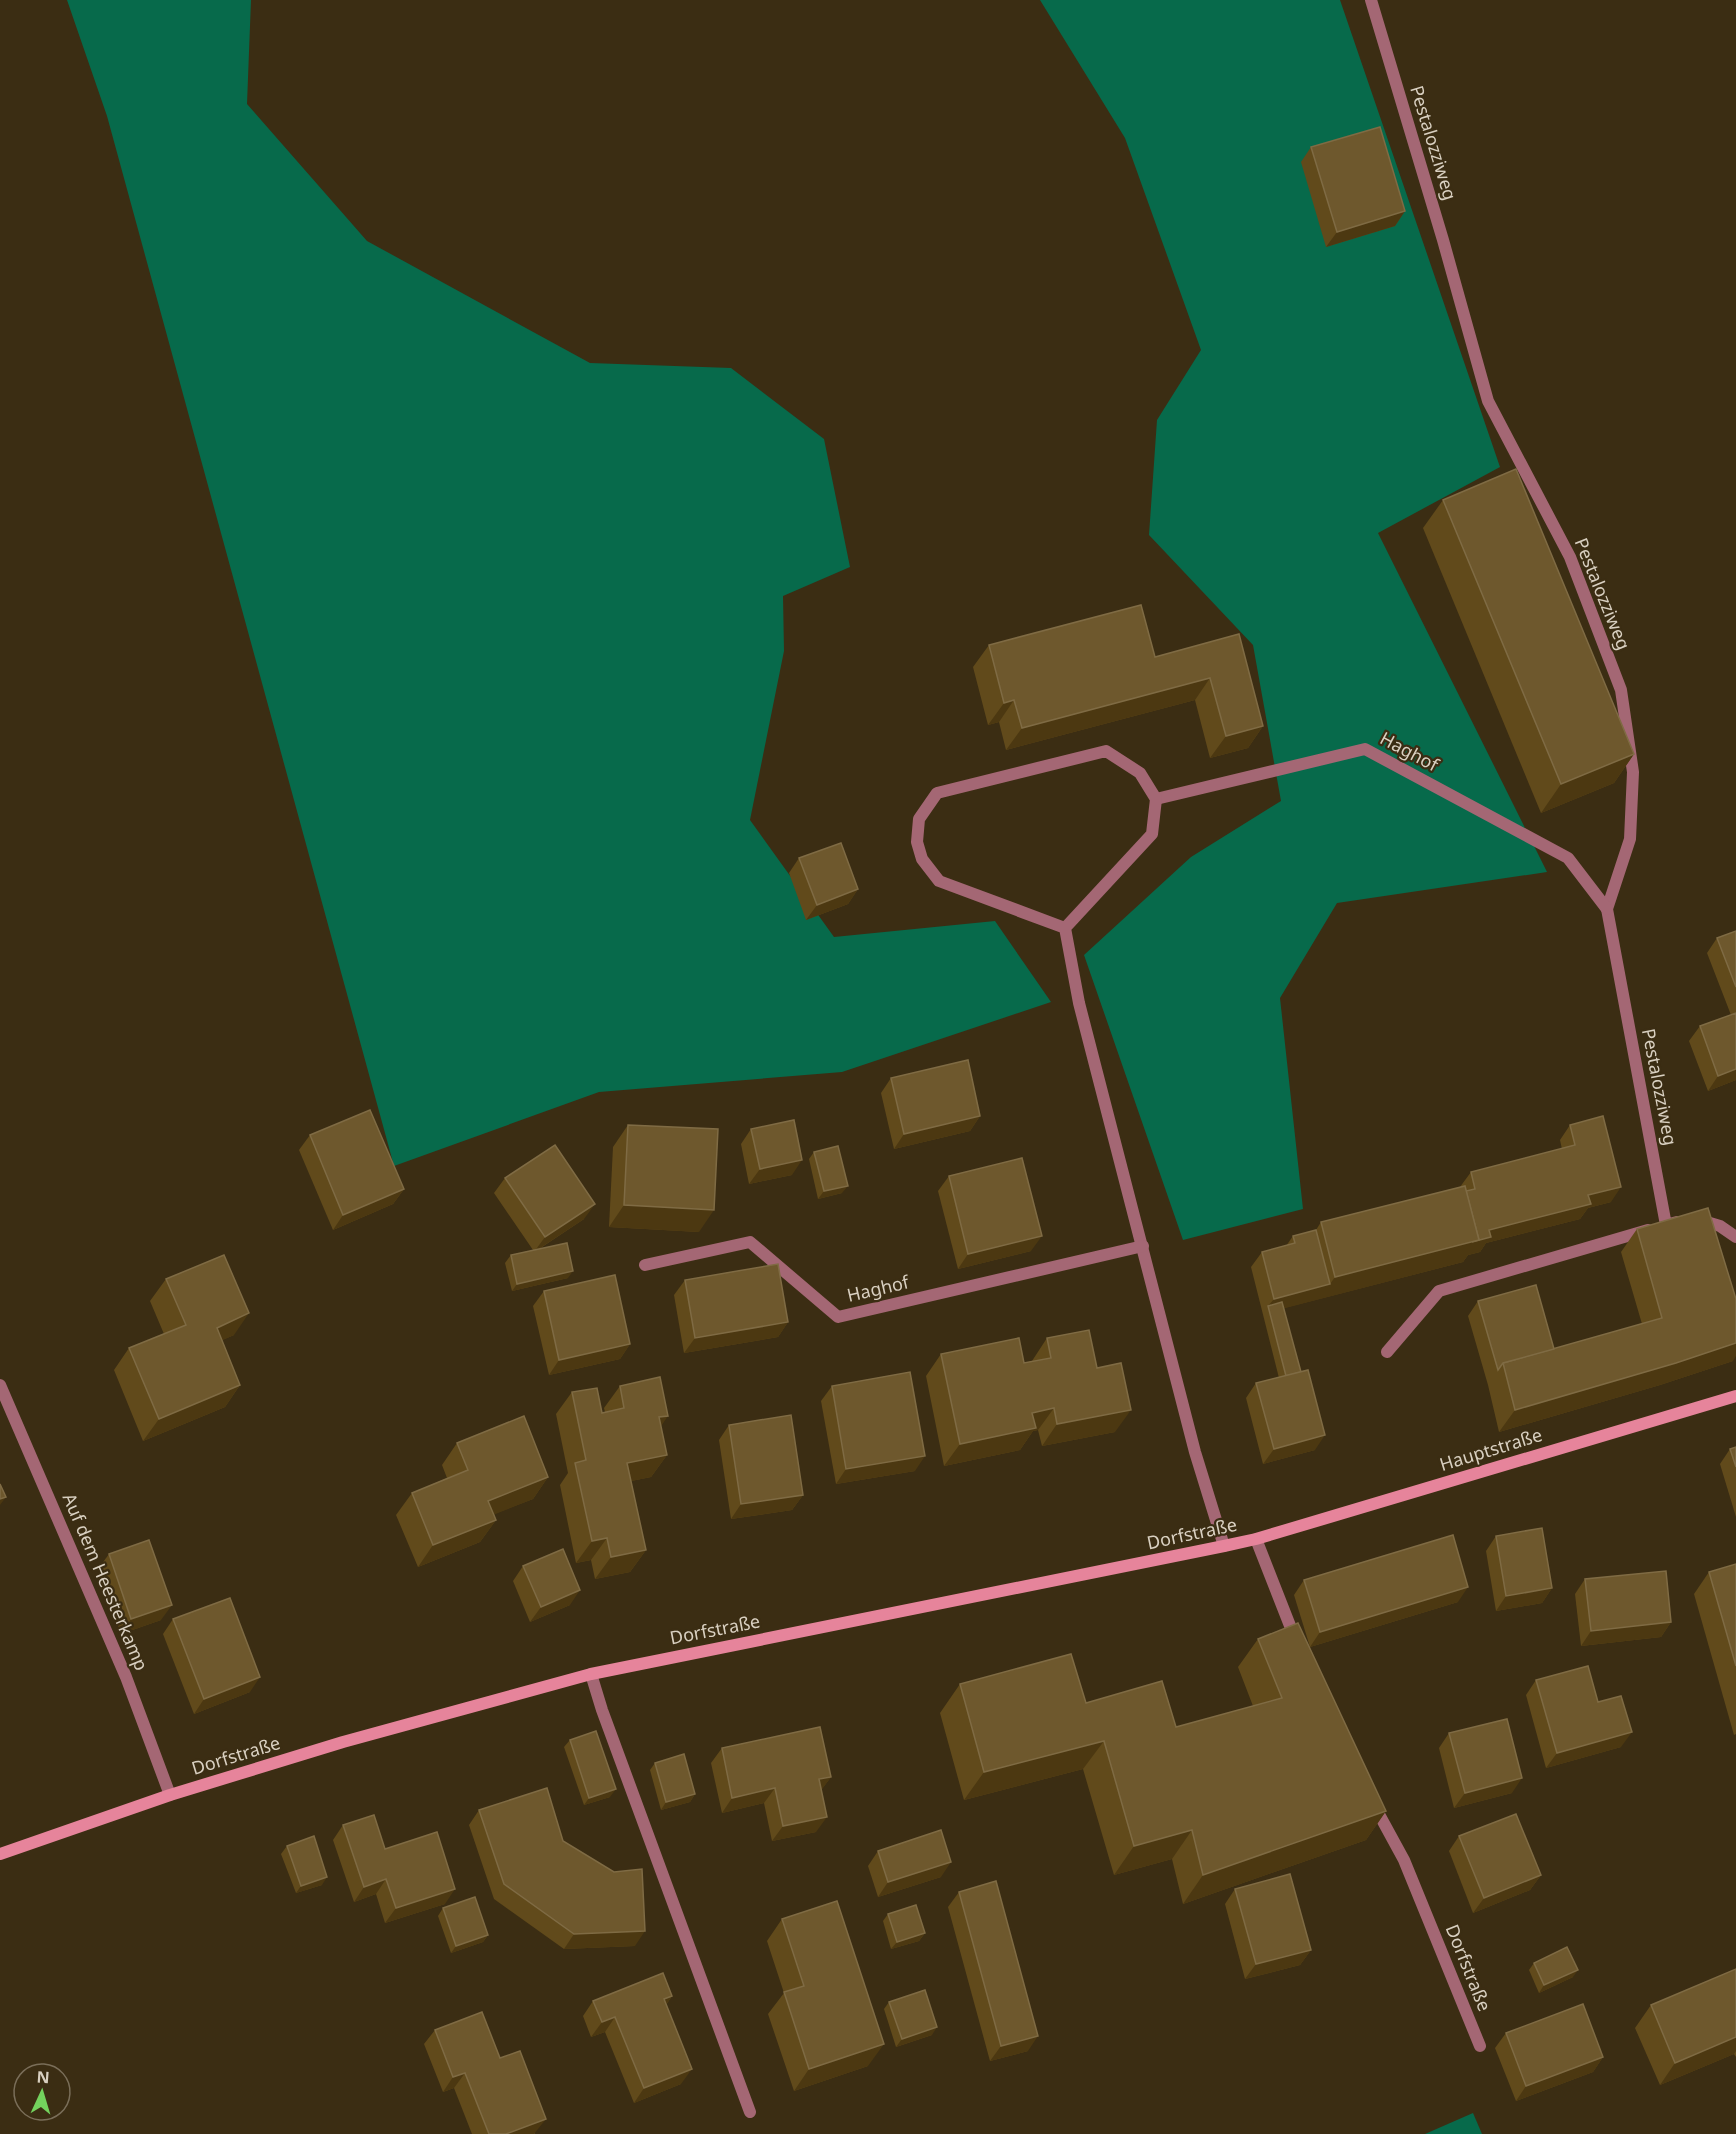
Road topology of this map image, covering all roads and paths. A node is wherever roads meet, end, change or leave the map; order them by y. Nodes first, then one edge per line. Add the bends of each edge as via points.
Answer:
1 (1371, 0) edge
2 (1156, 799) junction
3 (1607, 909) junction
4 (1065, 928) junction
5 (1666, 1225) junction
6 (1736, 1237) edge
7 (1143, 1246) junction
8 (645, 1265) dead end
9 (1387, 1352) dead end
10 (0, 1385) edge
11 (1736, 1396) edge
12 (1256, 1539) junction
13 (1224, 1546) junction
14 (1302, 1658) edge
15 (591, 1674) junction
16 (1366, 1790) edge
17 (170, 1795) junction
18 (0, 1854) edge
19 (1480, 2046) dead end
20 (750, 2112) dead end

1 - 3 lane, Pestalozziweg via 1488,401 1570,558 1621,690 1633,772 1630,839
2 - 3 lane, Haghof via 1365,749 1569,858
2 - 4 lane via 1152,834
2 - 4 lane via 1140,773 1106,751 938,793 919,819 917,842 922,859 939,881
3 - 5 lane, Pestalozziweg
4 - 7 lane via 1079,1003
5 - 6 lane via 1693,1218 1720,1226
5 - 9 lane via 1438,1291
7 - 8 lane, Haghof via 838,1317 750,1242
7 - 13 lane via 1195,1452
10 - 17 lane, Auf dem Heesterkamp via 126,1677
11 - 12 main road, Hauptstraße
12 - 13 main road, Dorfstraße
12 - 14 lane, Dorfstraße
13 - 15 main road, Dorfstraße
15 - 17 main road, Dorfstraße via 343,1742
15 - 20 lane
16 - 19 lane, Dorfstraße via 1404,1860
17 - 18 main road, Dorfstraße

